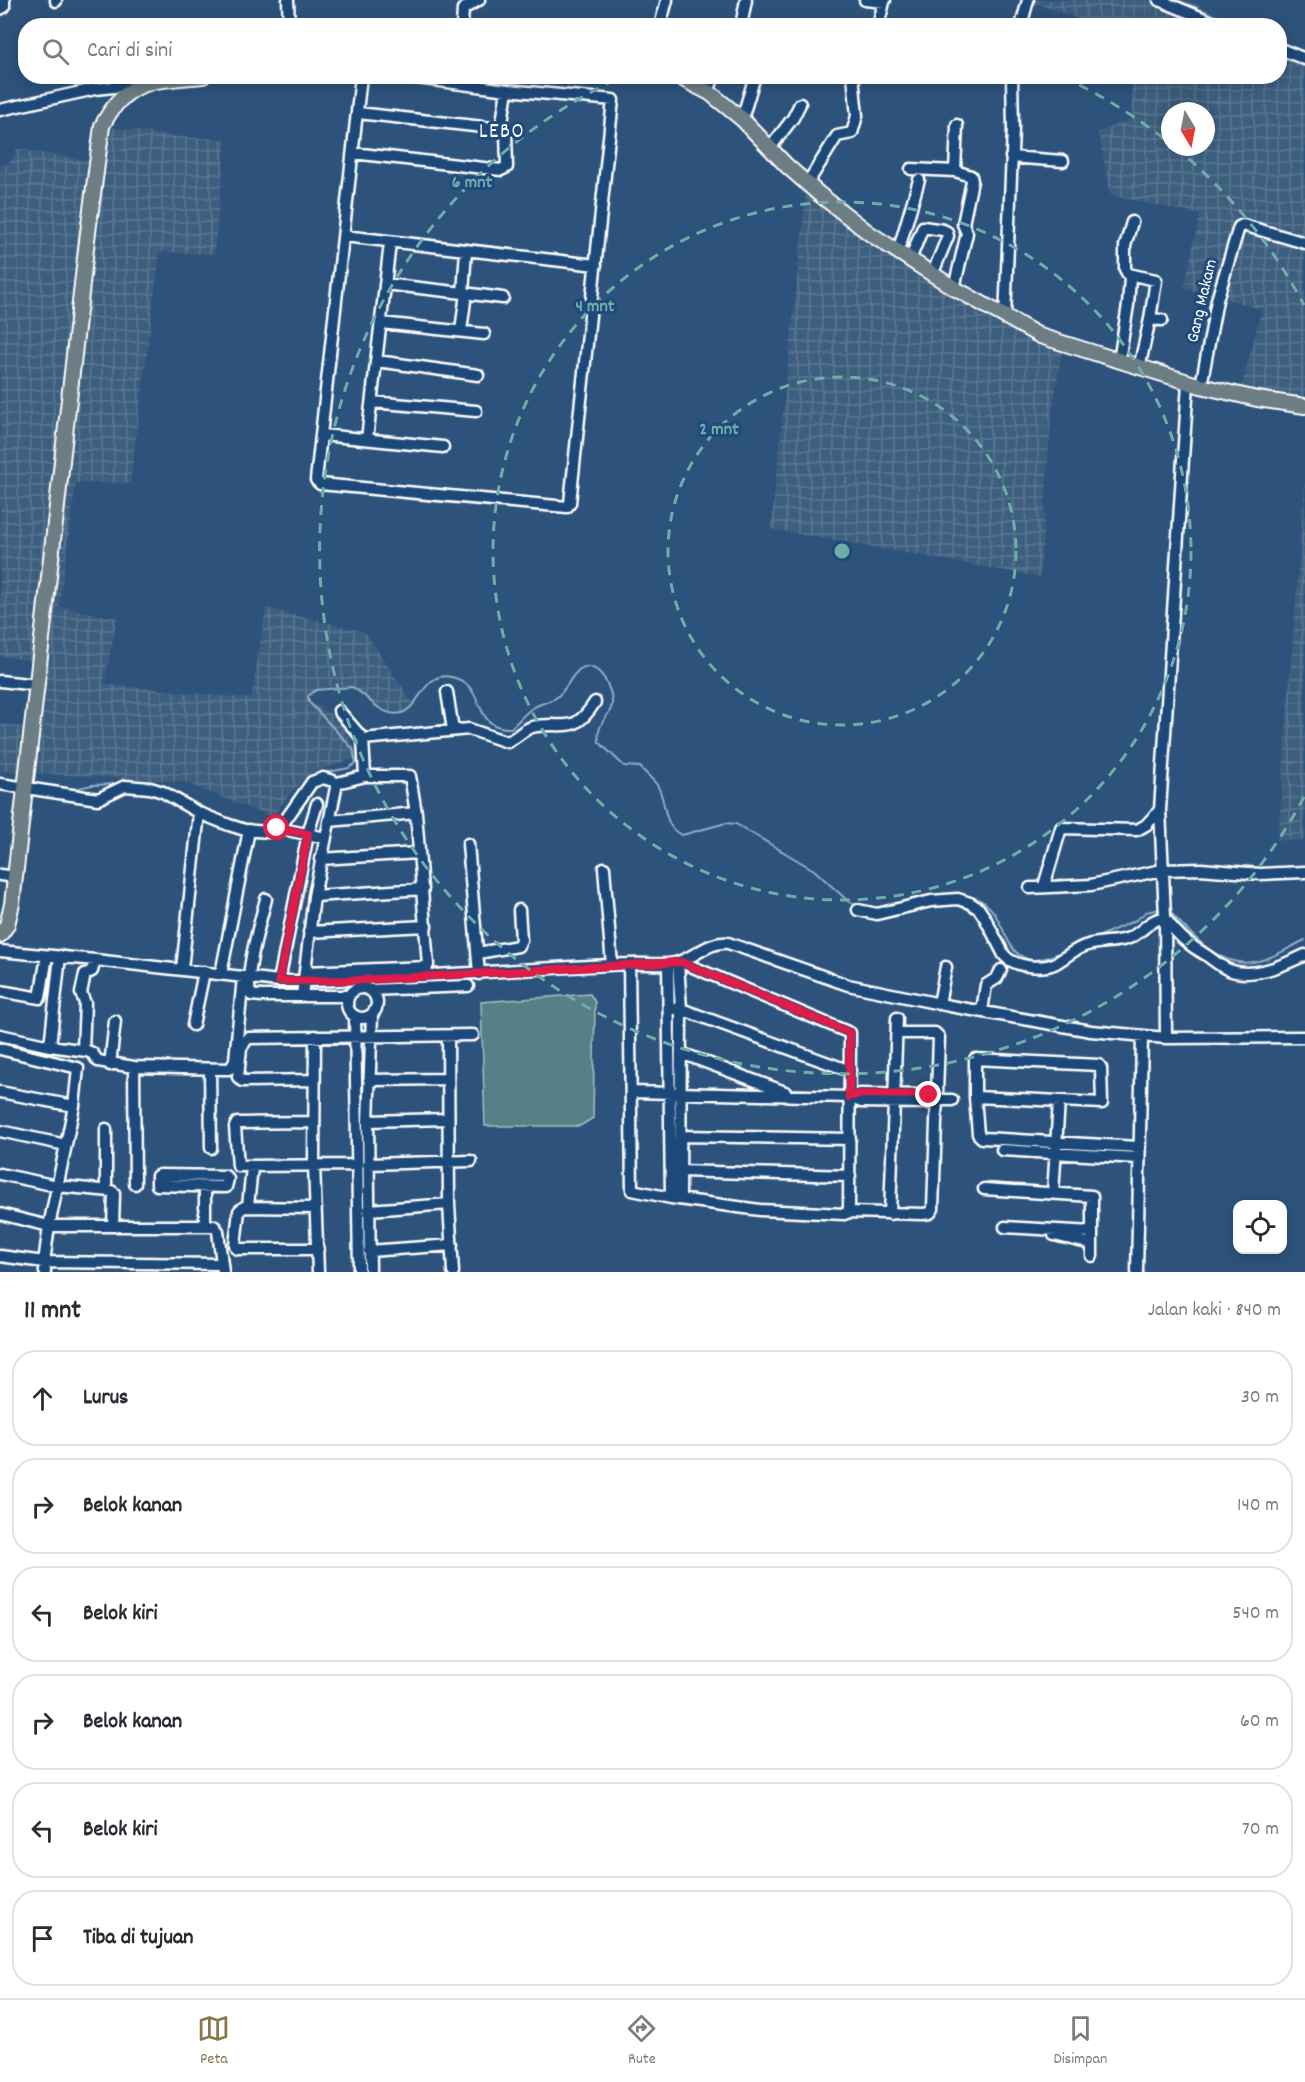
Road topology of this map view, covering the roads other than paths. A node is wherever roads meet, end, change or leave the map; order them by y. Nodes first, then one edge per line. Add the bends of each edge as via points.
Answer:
1 (4, 0) edge
2 (288, 0) edge
3 (479, 0) edge
4 (667, 0) edge
5 (746, 0) edge
6 (865, 0) edge
7 (1160, 0) edge
8 (884, 1) edge
9 (1026, 1) edge
10 (1186, 5) edge
11 (0, 9) edge
12 (289, 18) edge
13 (462, 18) edge
14 (662, 18) edge
15 (743, 18) edge
16 (880, 18) edge
17 (1023, 18) edge
18 (1208, 18) edge
19 (1287, 52) edge
20 (1305, 59) edge
21 (141, 84) joint
22 (360, 84) edge
23 (462, 84) edge
24 (692, 84) edge
25 (711, 84) edge
26 (753, 84) edge
27 (854, 84) edge
28 (1012, 84) edge
29 (507, 90) junction
30 (708, 92) junction
31 (800, 104) dead end
32 (0, 110) edge
33 (358, 113) junction
34 (742, 119) junction
35 (957, 125) dead end
36 (501, 129) junction
37 (770, 148) junction
38 (353, 153) junction
39 (1011, 157) junction
40 (1063, 161) dead end
41 (911, 169) dead end
42 (955, 171) junction
43 (919, 180) dead end
44 (807, 184) junction
45 (1132, 222) dead end
46 (344, 236) junction
47 (390, 243) junction
48 (1305, 243) edge
49 (466, 251) junction
50 (898, 252) junction
51 (910, 261) junction
52 (596, 265) junction
53 (1128, 274) junction
54 (932, 275) junction
55 (385, 284) junction
56 (954, 288) junction
57 (464, 293) junction
58 (503, 298) dead end
59 (1005, 317) junction
60 (381, 323) junction
61 (461, 331) junction
62 (484, 334) dead end
63 (377, 361) junction
64 (1119, 361) junction
65 (1139, 368) junction
66 (478, 375) dead end
67 (1194, 385) junction
68 (372, 402) junction
69 (1305, 406) edge
70 (476, 411) dead end
71 (322, 435) junction
72 (367, 439) junction
73 (443, 447) dead end
74 (0, 681) edge
75 (37, 685) junction
76 (447, 692) dead end
77 (595, 702) dead end
78 (339, 711) dead end
79 (453, 730) junction
80 (363, 739) junction
81 (365, 776) junction
82 (333, 781) dead end
83 (0, 784) edge
84 (26, 785) junction
85 (317, 804) dead end
86 (1160, 810) junction
87 (199, 813) junction
88 (416, 813) junction
89 (329, 820) junction
90 (277, 828) junction
91 (249, 831) junction
92 (308, 834) junction
93 (321, 837) dead end
94 (468, 844) dead end
95 (419, 853) junction
96 (320, 859) junction
97 (604, 868) dead end
98 (1162, 870) junction
99 (1305, 872) edge
100 (0, 875) edge
101 (15, 877) junction
102 (1044, 886) junction
103 (1030, 888) dead end
104 (423, 889) junction
105 (314, 896) junction
106 (266, 899) dead end
107 (519, 909) dead end
108 (858, 910) dead end
109 (1165, 917) junction
110 (426, 926) junction
111 (309, 932) junction
112 (0, 935) edge
113 (0, 951) edge
114 (478, 953) junction
115 (1305, 955) edge
116 (47, 956) junction
117 (60, 956) junction
118 (95, 960) junction
119 (676, 963) junction
120 (629, 964) junction
121 (612, 965) junction
122 (946, 967) dead end
123 (182, 969) junction
124 (1001, 970) dead end
125 (204, 972) junction
126 (221, 974) junction
127 (480, 974) junction
128 (456, 975) junction
129 (304, 976) junction
130 (246, 977) junction
131 (279, 981) junction
132 (365, 986) junction
133 (0, 991) edge
134 (302, 996) junction
135 (349, 996) junction
136 (939, 1004) junction
137 (681, 1009) junction
138 (669, 1010) junction
139 (982, 1011) junction
140 (372, 1015) junction
141 (355, 1016) junction
142 (897, 1018) dead end
143 (115, 1021) dead end
144 (193, 1025) dead end
145 (897, 1033) junction
146 (0, 1035) edge
147 (473, 1035) dead end
148 (315, 1036) junction
149 (448, 1036) junction
150 (356, 1037) junction
151 (370, 1037) junction
152 (1142, 1037) junction
153 (1305, 1037) edge
154 (1166, 1038) junction
155 (50, 1046) junction
156 (0, 1049) edge
157 (83, 1050) junction
158 (681, 1053) junction
159 (110, 1065) junction
160 (134, 1067) junction
161 (210, 1070) junction
162 (850, 1071) junction
163 (447, 1078) junction
164 (314, 1080) junction
165 (369, 1080) junction
166 (0, 1092) edge
167 (632, 1092) junction
168 (675, 1092) junction
169 (793, 1095) junction
170 (849, 1097) junction
171 (975, 1097) junction
172 (894, 1099) junction
173 (936, 1100) junction
174 (952, 1100) dead end
175 (1059, 1101) junction
176 (74, 1106) junction
177 (447, 1119) junction
178 (368, 1121) junction
179 (314, 1122) junction
180 (106, 1129) dead end
181 (0, 1131) edge
182 (681, 1136) junction
183 (850, 1139) junction
184 (66, 1144) junction
185 (211, 1148) dead end
186 (1056, 1148) junction
187 (1002, 1150) dead end
188 (1138, 1153) junction
189 (448, 1161) junction
190 (471, 1161) dead end
191 (314, 1164) junction
192 (363, 1165) junction
193 (252, 1167) junction
194 (680, 1171) junction
195 (0, 1174) edge
196 (850, 1176) junction
197 (135, 1184) dead end
198 (57, 1186) junction
199 (205, 1186) junction
200 (363, 1187) junction
201 (984, 1189) dead end
202 (106, 1190) junction
203 (1053, 1193) junction
204 (675, 1198) junction
205 (449, 1204) junction
206 (248, 1206) junction
207 (316, 1208) junction
208 (369, 1210) junction
209 (849, 1212) junction
210 (0, 1214) edge
211 (890, 1214) junction
212 (205, 1225) junction
213 (49, 1226) junction
214 (113, 1226) junction
215 (1005, 1227) dead end
216 (1026, 1228) junction
217 (1092, 1232) junction
218 (1092, 1244) junction
219 (452, 1245) junction
220 (318, 1249) junction
221 (369, 1251) junction
222 (0, 1256) edge
223 (1092, 1256) dead end
224 (45, 1267) edge
225 (223, 1268) edge
226 (318, 1272) edge
227 (359, 1272) edge
228 (370, 1272) edge
229 (453, 1272) edge
230 (1137, 1272) edge

1 - 11 street
2 - 12 street
3 - 13 street via 463,9
4 - 14 street
5 - 15 street
6 - 8 street
7 - 10 street
8 - 16 street
9 - 17 street
10 - 18 street
19 - 20 street
21 - 32 street via 95,89
21 - 75 main road via 125,94 102,126
22 - 33 street
23 - 29 street
24 - 30 main road
25 - 30 street
26 - 34 street
27 - 44 street via 857,116 852,133 837,136
28 - 39 street
29 - 36 street
29 - 52 street via 613,100
30 - 34 main road
31 - 37 street
33 - 36 street
33 - 38 street
34 - 37 main road
35 - 42 street
36 - 38 street via 506,131 507,144 507,166 501,170
37 - 44 main road
38 - 46 street
39 - 40 street
39 - 59 street
41 - 42 street
42 - 56 street via 970,176 972,181 963,224 967,233
43 - 50 street
44 - 50 main road
45 - 53 street via 1125,246
46 - 47 street
46 - 71 street
47 - 49 street
47 - 55 street
48 - 67 street, Gang Makam via 1241,226
49 - 52 street
49 - 57 street
50 - 51 main road
51 - 54 main road
51 - 54 street via 923,227 947,232
52 - 71 street via 567,507 320,484 316,476
53 - 64 street via 1128,305
53 - 65 street via 1156,280 1156,319
54 - 56 main road
55 - 57 street
55 - 60 street
56 - 59 main road
57 - 58 street
57 - 61 street
59 - 64 main road via 1040,336
60 - 61 street
60 - 63 street
61 - 62 street
63 - 66 street
63 - 68 street
64 - 65 main road
65 - 67 main road
67 - 69 main road
67 - 86 street, Gang Makam
68 - 70 street
68 - 72 street
71 - 72 street
72 - 73 street
74 - 75 street
75 - 84 main road
76 - 79 street
77 - 79 street via 577,722 533,727 507,742 469,729
78 - 80 street
79 - 80 street
80 - 81 street
81 - 88 street via 410,776
81 - 89 street via 337,783
82 - 90 street via 323,778 312,782
83 - 84 street
84 - 87 street via 98,800 125,786 150,788
84 - 101 main road
85 - 92 street
86 - 98 street, Gang Makam
86 - 102 street via 1137,830 1062,828
87 - 91 street
87 - 123 street
88 - 89 street
88 - 95 street
89 - 96 street
90 - 91 street via 268,832
90 - 92 street
91 - 126 street
92 - 93 street
92 - 131 street
94 - 114 street
95 - 96 street
95 - 104 street
96 - 105 street
97 - 121 street
98 - 99 street
98 - 102 street via 1091,885
98 - 109 street, Gang Makam
100 - 101 street
101 - 112 main road via 7,925
102 - 103 street
104 - 105 street
104 - 110 street
105 - 111 street
106 - 130 street
107 - 114 street via 518,946
108 - 109 street via 877,914 958,898 979,909 1007,959 1037,966 1058,962 1080,947 1128,939
109 - 115 street via 1197,950 1232,971 1266,970
109 - 154 street, Gang Makam
110 - 111 street
110 - 129 street via 427,967
111 - 129 street
113 - 116 street
114 - 127 street
116 - 117 street
116 - 133 street via 40,998
117 - 118 street
117 - 155 street
118 - 123 street
118 - 157 street via 92,971 85,974 81,993 85,1003
119 - 120 street
119 - 136 street via 706,947 728,943 849,985
119 - 137 street
119 - 138 street
119 - 162 street via 847,1031 852,1037
120 - 121 street
120 - 167 street
121 - 127 street
122 - 136 street
123 - 125 street
124 - 139 street via 985,988
125 - 126 street
125 - 144 street
126 - 130 street
127 - 128 street
128 - 132 street
128 - 132 street via 462,987
129 - 131 street
129 - 132 street
129 - 134 street
130 - 131 street
130 - 134 street via 251,994
130 - 161 street via 233,1065 229,1069
132 - 135 street
132 - 140 street via 374,994 377,1005
134 - 135 street
135 - 141 street via 348,1007
136 - 139 street
137 - 138 street
137 - 158 street
137 - 162 street
138 - 168 street
139 - 152 street
140 - 141 street
140 - 151 street
141 - 150 street
142 - 145 street
143 - 159 street
145 - 172 street
145 - 173 street via 938,1034
146 - 155 street
147 - 149 street
148 - 150 street
148 - 164 street
148 - 164 street via 248,1038 241,1048 238,1077 242,1081
149 - 151 street
149 - 163 street
150 - 151 street
150 - 192 street
151 - 165 street
152 - 154 street
152 - 188 street
153 - 154 street
155 - 157 street
156 - 176 street via 78,1068
157 - 159 street
158 - 168 street
158 - 169 street
159 - 160 street
160 - 161 street
160 - 197 street
161 - 185 street
162 - 170 street
163 - 165 street
163 - 177 street
164 - 179 street
165 - 178 street
166 - 176 street
167 - 168 street
167 - 204 street via 631,1187 636,1192
168 - 169 street
168 - 182 street
168 - 204 street
169 - 170 street
170 - 172 street via 861,1102
170 - 183 street
171 - 175 street
171 - 175 street via 975,1059 1099,1065 1102,1102
171 - 186 street via 976,1124 982,1138
172 - 173 street via 928,1104
172 - 211 street
173 - 174 street
173 - 211 street via 933,1209 923,1214
175 - 186 street
176 - 184 street
177 - 178 street
177 - 189 street
178 - 192 street
179 - 191 street
179 - 193 street via 237,1123 237,1163
180 - 202 street
181 - 184 street
182 - 183 street
182 - 194 street
183 - 196 street
184 - 198 street
186 - 187 street
186 - 188 street
186 - 203 street
188 - 230 street
189 - 190 street
189 - 192 street
189 - 205 street
191 - 192 street
191 - 193 street
191 - 207 street
192 - 200 street
193 - 206 street
194 - 196 street
194 - 204 street
195 - 198 street
196 - 209 street
198 - 202 street
198 - 213 street
199 - 199 street via 159,1186 156,1184 160,1175 228,1179 226,1186
199 - 212 street
200 - 208 street
200 - 227 street
201 - 203 street
202 - 214 street via 114,1193
203 - 217 street via 1092,1196
204 - 209 street via 760,1210
205 - 208 street
205 - 219 street
206 - 207 street
206 - 220 street via 239,1211 237,1249
207 - 220 street
208 - 221 street
209 - 211 street
210 - 213 street
212 - 214 street
212 - 225 street via 217,1228
213 - 214 street
213 - 224 street
215 - 216 street
216 - 217 street
216 - 218 street
217 - 218 street
218 - 223 street
219 - 221 street
219 - 229 street
220 - 226 street
221 - 228 street
222 - 224 street
224 - 225 street

